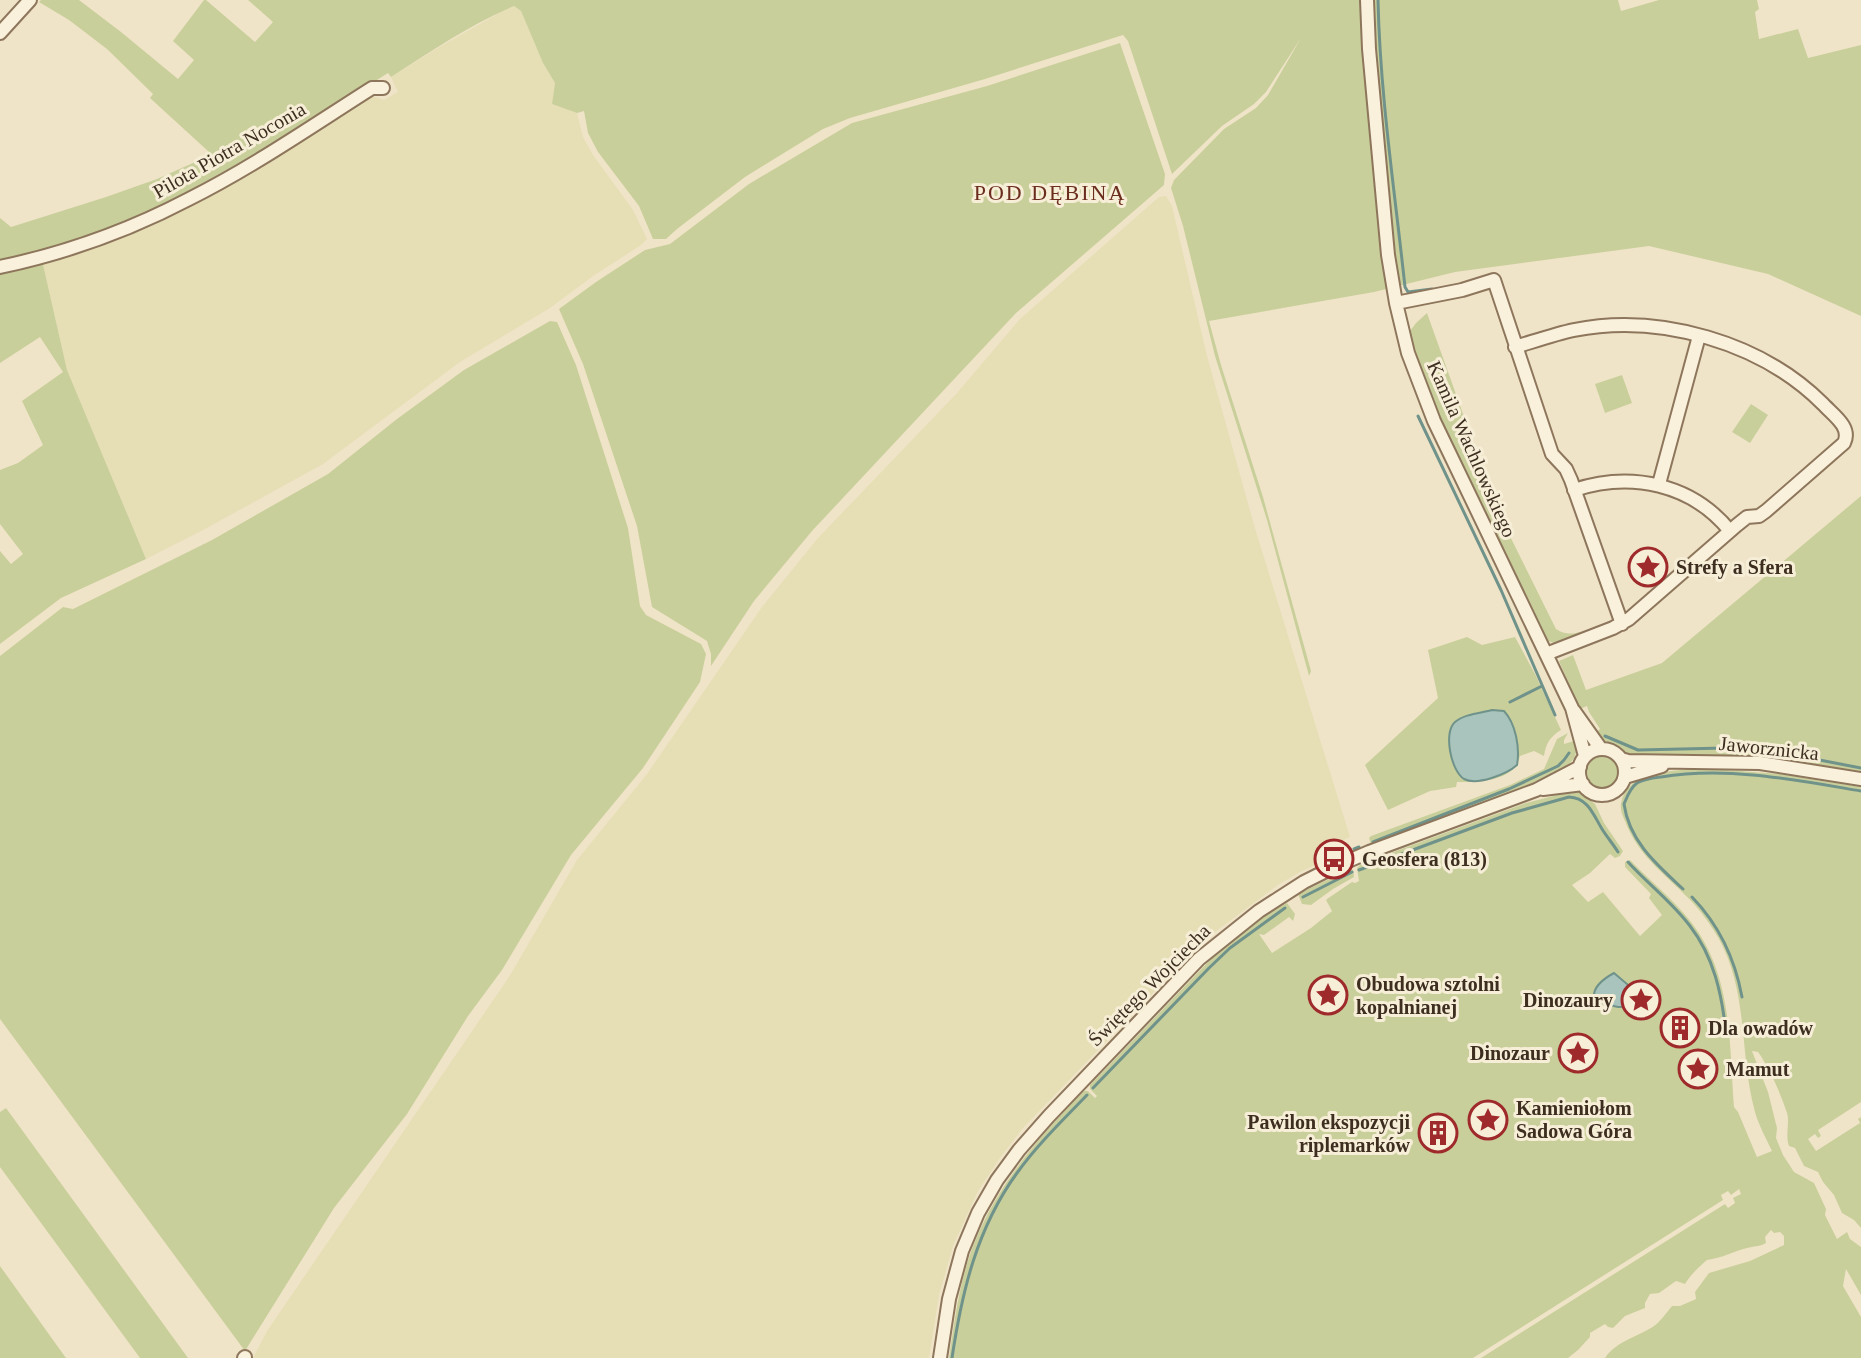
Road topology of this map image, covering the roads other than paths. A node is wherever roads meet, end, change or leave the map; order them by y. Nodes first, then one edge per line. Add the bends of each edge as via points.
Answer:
1 (30, 0) edge
2 (1367, 0) edge
3 (0, 33) edge
4 (383, 88) dead end
5 (0, 267) edge
6 (1396, 303) junction
7 (1699, 336) junction
8 (1515, 347) junction
9 (1659, 484) junction
10 (1574, 490) junction
11 (1730, 531) junction
12 (1622, 624) junction
13 (1546, 654) junction
14 (1572, 708) junction
15 (1601, 749) junction
16 (1621, 759) junction
17 (1582, 762) junction
18 (1673, 763) junction
19 (1625, 777) junction
20 (1861, 779) edge
21 (1583, 784) junction
22 (1536, 790) junction
23 (940, 1358) edge

1 - 3 street
2 - 6 street, Kamila Wachlowskiego
4 - 5 street, Pilota Piotra Noconia via 372,88 238,172 151,218 83,245
6 - 8 street via 1494,280
6 - 13 street, Kamila Wachlowskiego via 1423,395
7 - 8 street via 1619,326 1575,330
7 - 9 street
7 - 11 street via 1755,356 1784,374 1819,401 1847,435 1766,511
8 - 10 street via 1552,454 1566,469
9 - 10 street via 1613,481
9 - 11 street via 1704,506
10 - 12 street
11 - 12 street
12 - 13 street
13 - 14 street, Kamila Wachlowskiego
14 - 15 street, Kamila Wachlowskiego
14 - 17 street, Kamila Wachlowskiego
15 - 16 street
15 - 17 street
16 - 18 street, Jaworznicka
16 - 19 street
17 - 21 street
17 - 22 street, Świętego Wojciecha
18 - 19 street, Jaworznicka
18 - 20 street, Jaworznicka via 1760,763
19 - 21 street via 1607,794 1594,793
21 - 22 street, Świętego Wojciecha
22 - 23 street, Świętego Wojciecha via 1322,873 1259,911 1199,959 1049,1116 997,1180 962,1251

